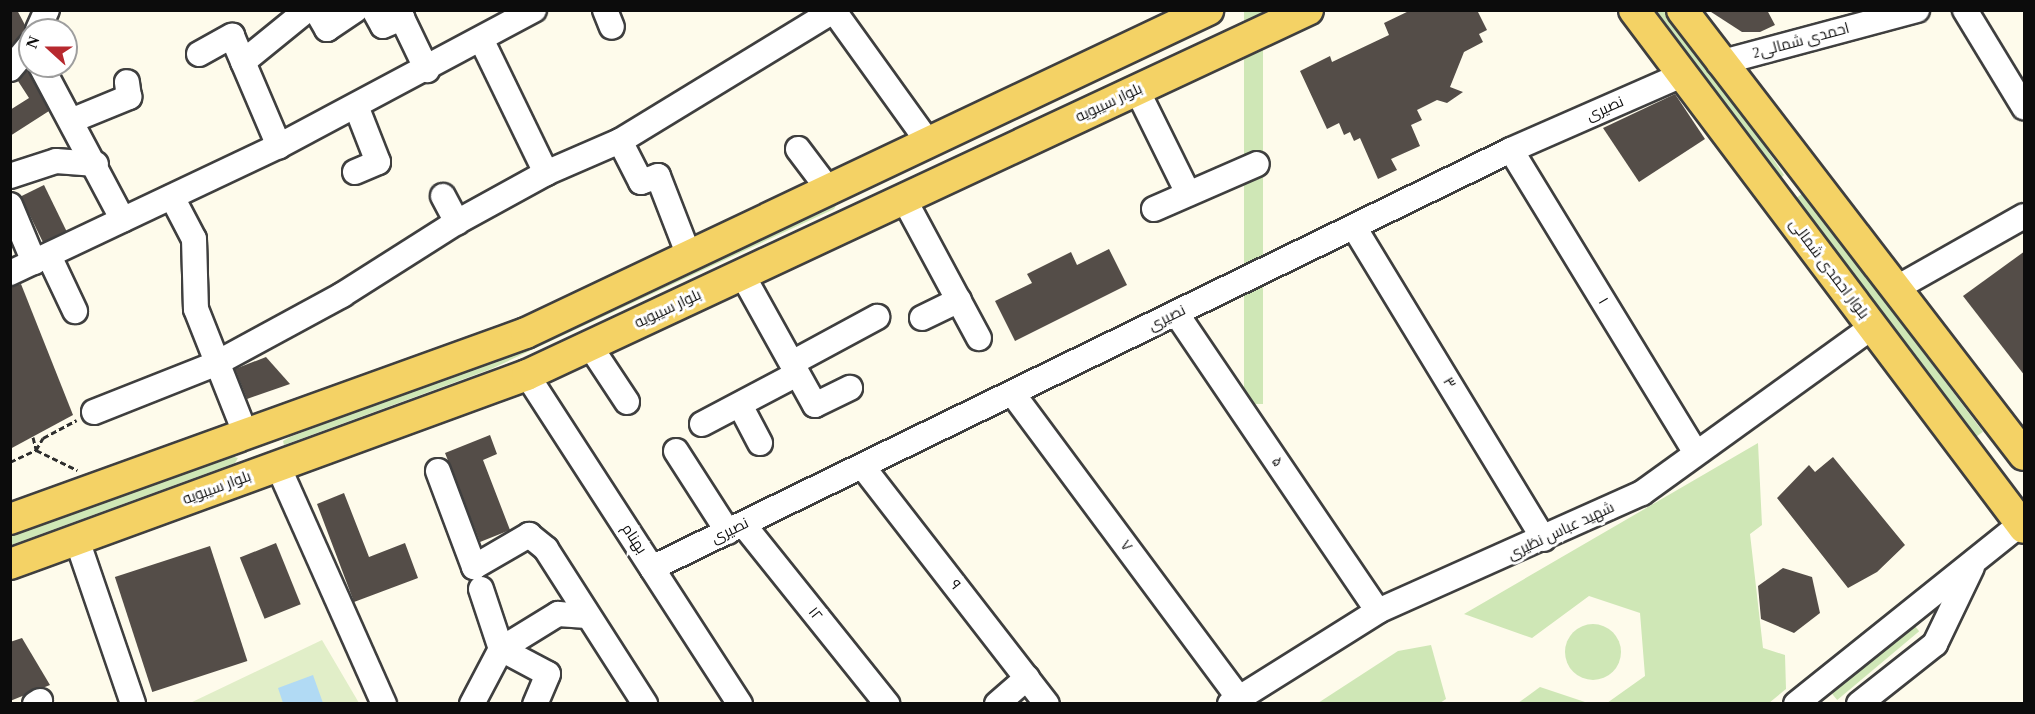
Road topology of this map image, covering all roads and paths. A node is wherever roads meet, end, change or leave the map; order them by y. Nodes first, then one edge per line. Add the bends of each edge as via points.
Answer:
1 (308, 10) edge
2 (316, 10) edge
3 (354, 10) edge
4 (374, 10) edge
5 (534, 10) edge
6 (1208, 10) edge
7 (1308, 10) edge
8 (1634, 10) edge
9 (1682, 10) edge
10 (1917, 10) edge
11 (1965, 10) edge
12 (834, 11) edge
13 (409, 14) edge
14 (482, 41) junction
15 (199, 54) dead end
16 (243, 62) junction
17 (1719, 63) junction
18 (427, 70) junction
19 (1684, 74) junction
20 (55, 78) edge
21 (127, 82) dead end
22 (1137, 90) junction
23 (356, 106) junction
24 (2025, 107) edge
25 (73, 120) junction
26 (620, 141) junction
27 (928, 142) junction
28 (279, 146) junction
29 (798, 149) dead end
30 (1511, 150) junction
31 (96, 164) junction
32 (1257, 164) dead end
33 (356, 172) dead end
34 (546, 173) junction
35 (10, 176) edge
36 (859, 176) junction
37 (828, 190) junction
38 (1188, 193) junction
39 (161, 195) junction
40 (443, 196) dead end
41 (10, 205) edge
42 (890, 205) junction
43 (1154, 209) dead end
44 (2025, 216) edge
45 (123, 220) junction
46 (457, 222) junction
47 (1354, 227) junction
48 (689, 256) junction
49 (41, 259) junction
50 (10, 273) edge
51 (742, 274) junction
52 (1895, 289) junction
53 (959, 300) junction
54 (75, 311) dead end
55 (1176, 313) junction
56 (877, 317) dead end
57 (922, 318) dead end
58 (1872, 327) junction
59 (980, 338) dead end
60 (590, 346) junction
61 (215, 364) junction
62 (794, 368) junction
63 (527, 375) junction
64 (850, 387) dead end
65 (1013, 394) junction
66 (627, 402) dead end
67 (740, 405) junction
68 (94, 412) joint
69 (702, 424) dead end
70 (254, 432) junction
71 (33, 437) dead end
72 (760, 443) dead end
73 (36, 450) junction
74 (2020, 450) edge
75 (676, 451) dead end
76 (1696, 453) junction
77 (10, 462) edge
78 (278, 466) junction
79 (862, 467) junction
80 (79, 471) dead end
81 (438, 471) dead end
82 (1978, 472) junction
83 (10, 519) edge
84 (2023, 526) edge
85 (735, 528) junction
86 (1544, 539) junction
87 (77, 540) junction
88 (1976, 560) junction
89 (10, 564) edge
90 (652, 568) junction
91 (481, 589) dead end
92 (1378, 611) junction
93 (586, 616) junction
94 (501, 649) junction
95 (1834, 673) junction
96 (1027, 678) junction
97 (634, 697) edge
98 (1234, 700) edge
99 (133, 704) edge
100 (384, 704) edge
101 (472, 704) edge
102 (535, 704) edge
103 (740, 704) edge
104 (887, 704) edge
105 (997, 704) edge
106 (1047, 704) edge
107 (1796, 704) edge
108 (1823, 704) edge
109 (1859, 704) edge

1 - 16 street
2 - 3 street via 327,29
4 - 13 street via 383,26
5 - 14 street
6 - 27 main road
7 - 22 main road, بلوار سیبویه
8 - 19 main road, بلوار احمدی شمالی
9 - 17 main road
10 - 17 street, 2احمدی شمالی
11 - 24 street
12 - 26 street
12 - 27 street
13 - 18 street
14 - 18 street
14 - 34 street
15 - 16 street via 232,36
16 - 28 street
17 - 52 main road
18 - 23 street
19 - 30 street, نصیری
19 - 58 main road, بلوار احمدی شمالی
20 - 25 street
21 - 25 street via 129,97
22 - 38 street
22 - 42 main road, بلوار سیبویه
23 - 28 street
23 - 33 street via 378,162
25 - 31 street
26 - 34 street
26 - 48 street via 641,182 658,176
27 - 36 main road
28 - 39 street
29 - 37 street
30 - 47 street, نصیری
30 - 76 street, ۱
31 - 35 street via 56,161
31 - 45 street
32 - 38 street
34 - 46 street
36 - 37 main road
36 - 42 main road
37 - 48 main road
38 - 43 street
39 - 45 street
39 - 61 street via 194,239 196,309
40 - 46 street
41 - 49 street
42 - 51 main road, بلوار سیبویه
42 - 53 street
44 - 52 street
45 - 49 street
46 - 61 street via 342,296
47 - 55 street, نصیری
47 - 86 street, ۳
48 - 70 main road via 526,333
49 - 50 street
49 - 54 street
51 - 60 main road, بلوار سیبویه
51 - 62 street
52 - 74 main road
53 - 57 street
53 - 59 street
55 - 65 street, نصیری
55 - 92 street, ۵
56 - 62 street
58 - 76 street, شهید عباس نظیری
58 - 82 main road, بلوار احمدی شمالی
60 - 63 main road, بلوار سیبویه
60 - 66 street
61 - 68 street
61 - 70 street
62 - 64 street via 815,405
62 - 67 street
63 - 78 main road, بلوار سیبویه
63 - 90 street, بهنام
65 - 79 street, نصیری
65 - 98 street, ۷
67 - 69 street
67 - 72 street
68 - 73 path via 43,438
70 - 78 main road
70 - 83 main road
71 - 73 path
73 - 77 path
73 - 80 path
74 - 82 main road
75 - 85 street, ۱۲
76 - 86 street, شهید عباس نظیری via 1642,493
78 - 87 main road, بلوار سیبویه
78 - 100 street
79 - 85 street, نصیری
79 - 96 street, ۹
81 - 93 street via 474,567 529,535 546,549
82 - 84 main road, بلوار احمدی شمالی
84 - 88 street
85 - 90 street, نصیری
85 - 104 street, ۱۲
86 - 92 street, شهید عباس نظیری
87 - 89 main road, بلوار سیبویه
87 - 99 street
88 - 95 street
88 - 109 street via 1935,644
90 - 103 street, بهنام
91 - 94 street
92 - 98 street, شهید عباس نظیری
93 - 94 street via 558,614
93 - 97 street
94 - 101 street
94 - 102 street via 548,674
95 - 107 street
95 - 108 street via 1821,695
96 - 105 street
96 - 106 street, ۹

